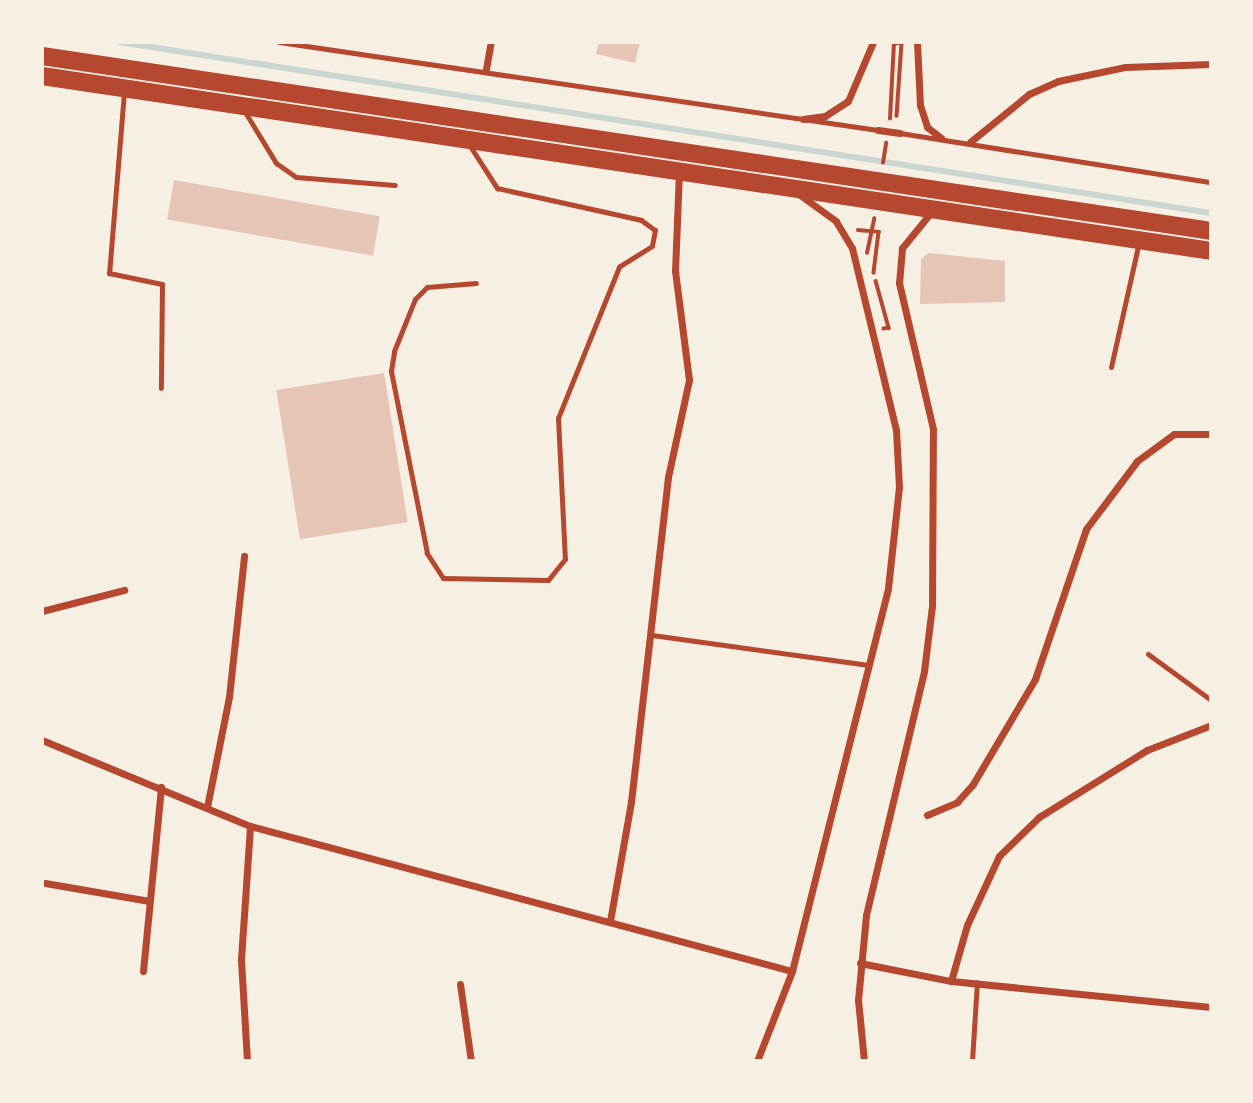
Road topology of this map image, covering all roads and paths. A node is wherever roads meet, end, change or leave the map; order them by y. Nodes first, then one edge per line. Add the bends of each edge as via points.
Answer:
1 (279, 42) edge
2 (491, 42) edge
3 (873, 42) edge
4 (917, 42) edge
5 (42, 56) edge
6 (1211, 64) edge
7 (486, 69) junction
8 (42, 76) edge
9 (124, 89) junction
10 (242, 106) junction
11 (897, 116) dead end
12 (803, 119) junction
13 (890, 121) dead end
14 (878, 130) joint
15 (900, 133) joint
16 (941, 138) junction
17 (466, 141) junction
18 (970, 142) junction
19 (679, 170) junction
20 (1211, 182) edge
21 (395, 185) dead end
22 (788, 186) junction
23 (933, 209) junction
24 (1211, 231) edge
25 (1140, 239) junction
26 (1211, 251) edge
27 (476, 283) dead end
28 (1111, 367) dead end
29 (162, 388) dead end
30 (1211, 434) edge
31 (244, 556) dead end
32 (124, 590) dead end
33 (42, 611) edge
34 (652, 635) junction
35 (1148, 653) dead end
36 (867, 665) junction
37 (1211, 700) edge
38 (1211, 725) edge
39 (42, 740) edge
40 (162, 787) junction
41 (207, 807) junction
42 (927, 816) dead end
43 (250, 826) junction
44 (46, 883) dead end
45 (149, 901) junction
46 (610, 921) junction
47 (860, 963) junction
48 (143, 971) dead end
49 (792, 971) junction
50 (951, 981) junction
51 (978, 982) junction
52 (460, 984) dead end
53 (1211, 1007) edge
54 (247, 1061) edge
55 (471, 1061) edge
56 (757, 1061) edge
57 (864, 1061) edge
58 (972, 1061) edge

1 - 7 lane
2 - 7 street
3 - 12 street via 848,101 824,116
4 - 16 street via 920,105 927,127
5 - 24 main road
6 - 18 street via 1125,67 1058,81 1030,94
7 - 12 lane
8 - 9 main road
9 - 10 main road
9 - 29 lane via 109,273 162,284
10 - 17 main road
10 - 21 lane via 276,163 296,177
11 - 13 path via 902,43 894,43
12 - 14 lane
14 - 15 street
15 - 16 lane
16 - 18 lane
17 - 19 main road
17 - 27 lane via 497,188 642,220 655,230 652,246 619,267 558,418 565,559 548,580 443,578 427,553 391,371 394,351 415,299 427,287
18 - 20 lane
19 - 22 main road
19 - 34 street via 675,271 691,355 668,477
22 - 23 main road
22 - 36 street via 836,221 852,248 896,430 894,556
23 - 25 main road
23 - 47 street via 902,248 899,283 933,429 932,606 924,671
25 - 26 main road
25 - 28 lane
30 - 42 street via 1174,435 1137,461 1086,529 1035,679 973,784 957,802
31 - 41 street via 229,697
32 - 33 street
34 - 36 lane
34 - 46 street
35 - 37 lane
36 - 49 street
38 - 50 street via 1147,750 1039,817 999,856 967,925
39 - 40 street
40 - 41 street
40 - 45 street
41 - 43 street
43 - 46 street
43 - 54 street via 241,959
44 - 45 street
45 - 48 street
46 - 49 street
47 - 50 street
47 - 57 street
49 - 56 street
50 - 51 street
51 - 53 street
51 - 58 lane
52 - 55 street

